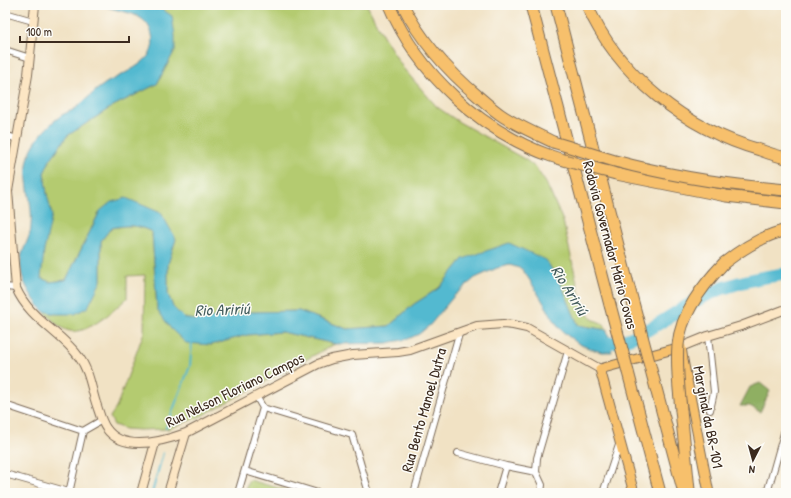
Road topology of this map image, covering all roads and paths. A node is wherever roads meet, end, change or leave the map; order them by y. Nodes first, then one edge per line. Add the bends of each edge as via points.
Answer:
1 (35, 5) edge
2 (388, 5) edge
3 (403, 5) edge
4 (532, 5) edge
5 (556, 5) edge
6 (587, 5) edge
7 (5, 13) edge
8 (33, 21) junction
9 (5, 50) edge
10 (30, 58) junction
11 (5, 135) edge
12 (17, 139) junction
13 (786, 158) edge
14 (786, 190) edge
15 (6, 191) edge
16 (786, 203) edge
17 (786, 230) edge
18 (5, 287) edge
19 (16, 288) junction
20 (786, 309) edge
21 (459, 334) junction
22 (708, 336) junction
23 (681, 347) junction
24 (568, 351) junction
25 (600, 369) junction
26 (256, 396) junction
27 (5, 405) edge
28 (263, 408) junction
29 (710, 410) dead end
30 (102, 420) junction
31 (786, 426) edge
32 (83, 431) junction
33 (186, 433) junction
34 (620, 442) junction
35 (155, 443) junction
36 (458, 453) dead end
37 (506, 466) junction
38 (245, 471) junction
39 (536, 472) junction
40 (5, 474) edge
41 (69, 492) edge
42 (141, 493) edge
43 (168, 493) edge
44 (238, 493) edge
45 (318, 493) edge
46 (368, 493) edge
47 (414, 493) edge
48 (498, 493) edge
49 (541, 493) edge
50 (604, 493) edge
51 (634, 493) edge
52 (660, 493) edge
53 (684, 493) edge
54 (689, 493) edge
55 (709, 493) edge
56 (766, 493) edge

1 - 8 main road, Rua Nelson Floriano Campos
2 - 16 highway, bridge via 407,40 441,84 478,116 514,139 551,156 616,174 705,192
3 - 14 highway, bridge via 431,50 464,84 503,116 553,142 666,173
4 - 52 highway, Rodovia Governador Mário Covas, bridge
5 - 53 highway, Rodovia Governador Mário Covas, bridge
6 - 13 highway via 605,40 616,54 669,105 710,131 745,146
7 - 8 street
8 - 10 main road, Rua Nelson Floriano Campos
9 - 10 street
10 - 12 main road, Rua Nelson Floriano Campos
11 - 12 street
12 - 15 main road, Rua Nelson Floriano Campos
15 - 19 main road, Rua Nelson Floriano Campos
17 - 54 highway, bridge via 756,241 724,263 707,280 680,330 678,367
18 - 19 street
19 - 30 main road, Rua Nelson Floriano Campos via 34,315 80,357 86,367
20 - 22 main road
21 - 24 main road, Rua Nelson Floriano Campos via 477,326 517,325 532,330
21 - 26 main road, Rua Nelson Floriano Campos via 410,350 332,359
21 - 47 street, Rua Bento Manoel Dutra
22 - 23 main road
22 - 29 street via 714,392
23 - 25 main road
23 - 55 main road, Marginal da BR-101
24 - 25 main road, Rua Nelson Floriano Campos
24 - 39 street via 537,458
25 - 34 main road
26 - 28 street
26 - 33 main road, Rua Nelson Floriano Campos
27 - 32 street
28 - 38 street
28 - 46 street via 352,435
30 - 32 street
30 - 35 main road, Rua Nelson Floriano Campos via 106,429 120,439
31 - 56 street
32 - 41 street
33 - 35 main road, Rua Nelson Floriano Campos
33 - 43 main road
34 - 50 street
34 - 51 main road
35 - 42 main road
36 - 37 street
37 - 39 street
37 - 48 street
38 - 44 street
38 - 45 street
39 - 49 street via 542,485
40 - 41 street

